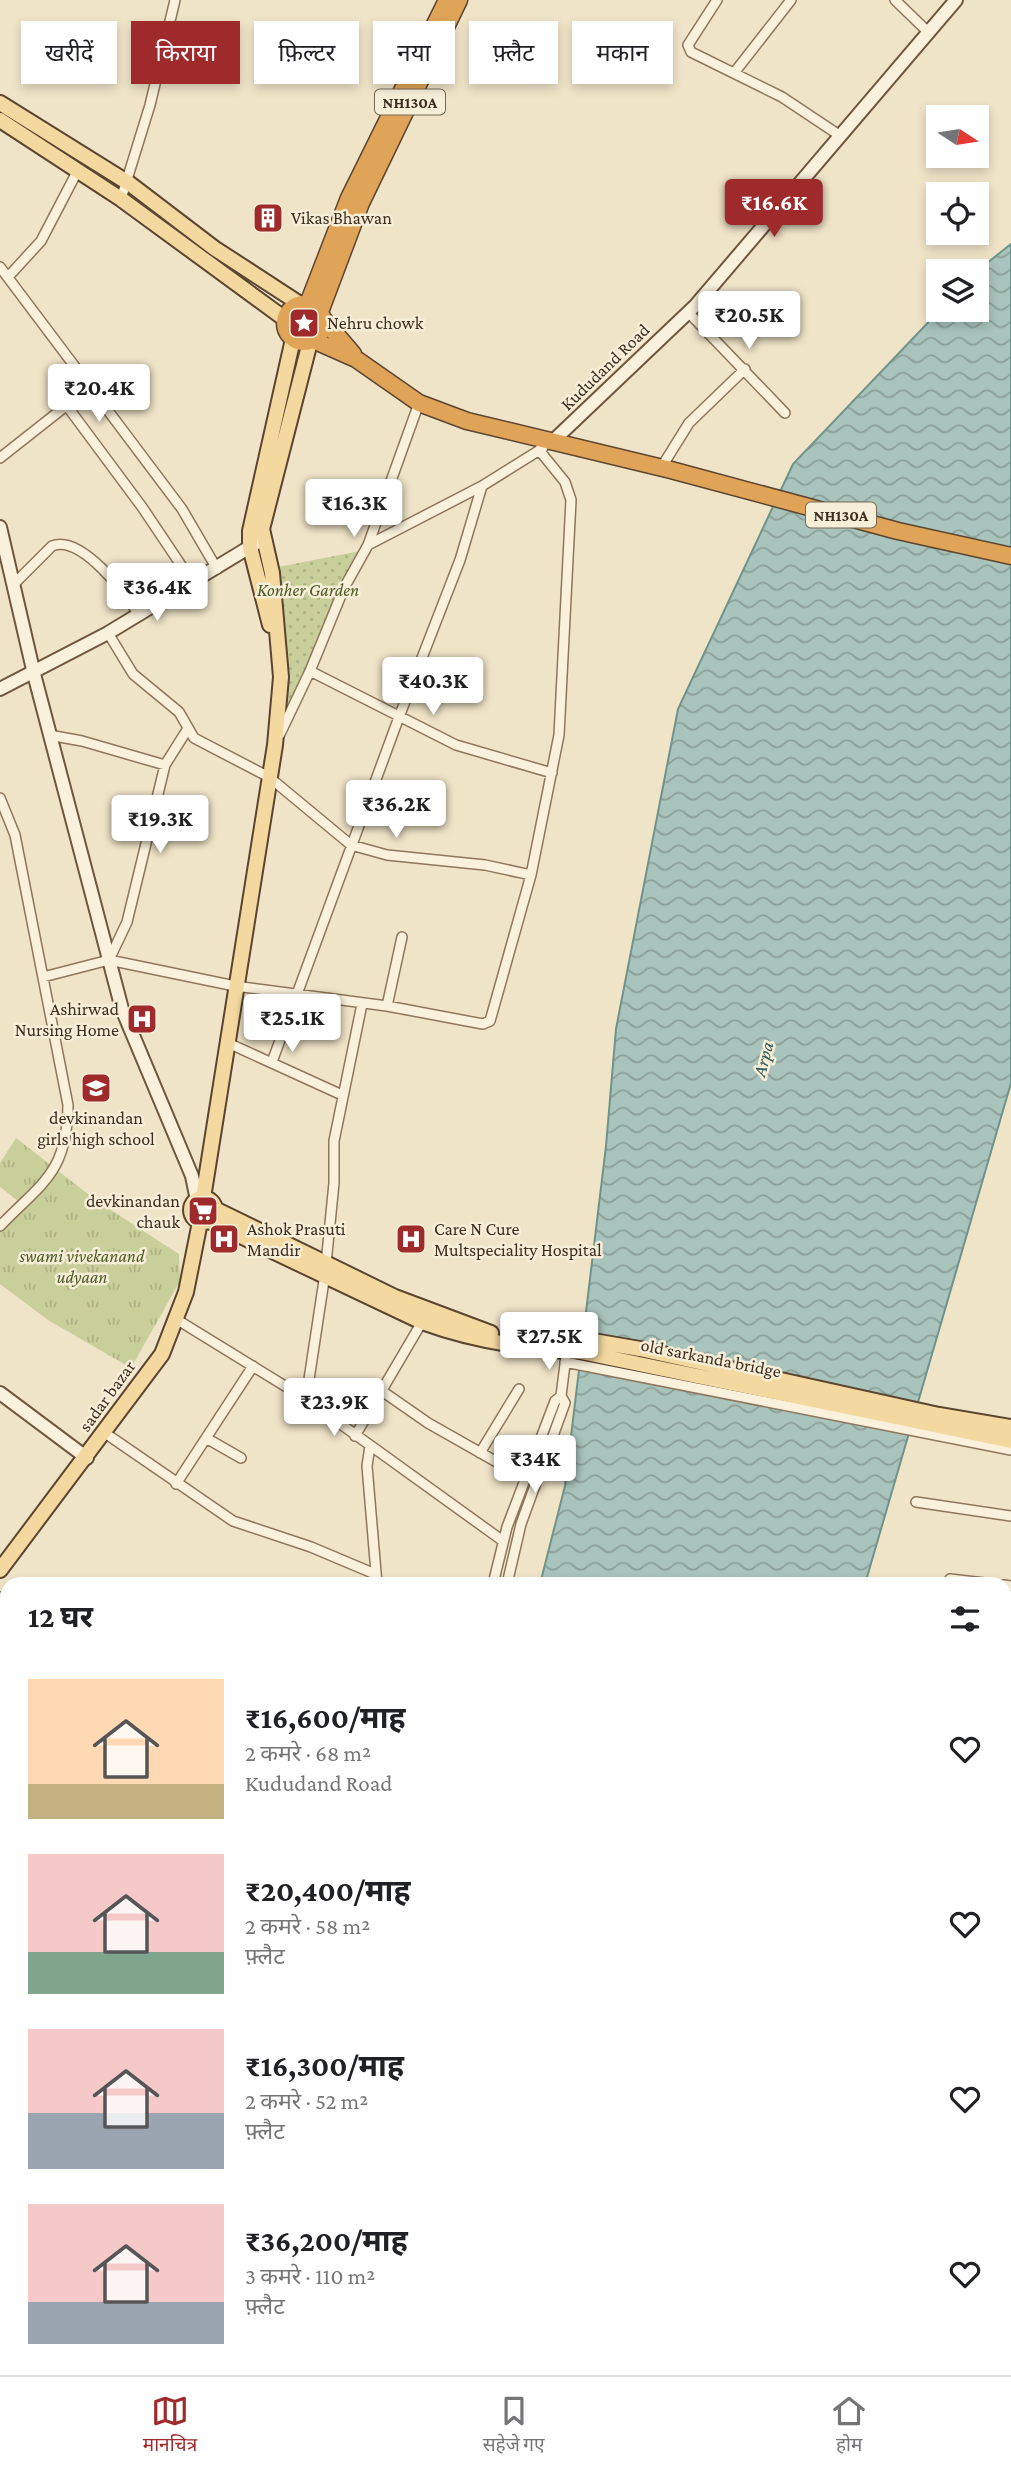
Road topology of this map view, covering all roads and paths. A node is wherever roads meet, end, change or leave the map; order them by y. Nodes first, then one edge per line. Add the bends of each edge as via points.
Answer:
1 (175, 0) edge
2 (718, 0) edge
3 (791, 0) edge
4 (895, 0) edge
5 (956, 0) edge
6 (448, 1) edge
7 (927, 31) junction
8 (734, 73) junction
9 (0, 103) edge
10 (0, 120) edge
11 (839, 135) junction
12 (78, 170) junction
13 (127, 182) junction
14 (121, 199) junction
15 (0, 267) edge
16 (8, 277) junction
17 (313, 310) junction
18 (688, 312) junction
19 (285, 319) junction
20 (293, 339) junction
21 (312, 341) junction
22 (356, 359) junction
23 (745, 369) junction
24 (90, 387) junction
25 (419, 403) junction
26 (67, 406) junction
27 (785, 413) dead end
28 (546, 445) junction
29 (0, 458) edge
30 (666, 469) junction
31 (482, 486) junction
32 (0, 527) edge
33 (256, 543) junction
34 (368, 545) junction
35 (1011, 556) edge
36 (217, 569) junction
37 (193, 583) junction
38 (13, 585) junction
39 (139, 615) junction
40 (108, 633) junction
41 (310, 671) junction
42 (34, 674) junction
43 (0, 689) edge
44 (398, 717) junction
45 (187, 730) junction
46 (49, 735) junction
47 (275, 745) junction
48 (165, 765) junction
49 (552, 773) junction
50 (269, 777) junction
51 (0, 798) edge
52 (351, 845) junction
53 (531, 874) junction
54 (402, 937) dead end
55 (109, 961) junction
56 (43, 977) junction
57 (235, 986) junction
58 (295, 995) junction
59 (362, 1004) junction
60 (387, 1006) junction
61 (228, 1042) junction
62 (272, 1062) junction
63 (342, 1095) junction
64 (200, 1199) junction
65 (208, 1217) junction
66 (0, 1226) edge
67 (325, 1268) junction
68 (176, 1319) junction
69 (422, 1322) junction
70 (574, 1351) junction
71 (253, 1366) junction
72 (519, 1389) dead end
73 (382, 1391) junction
74 (0, 1393) edge
75 (561, 1396) junction
76 (306, 1399) junction
77 (937, 1420) junction
78 (1011, 1427) edge
79 (105, 1433) junction
80 (355, 1436) junction
81 (206, 1438) junction
82 (1011, 1441) edge
83 (370, 1446) junction
84 (1011, 1450) edge
85 (480, 1453) junction
86 (87, 1458) junction
87 (241, 1458) dead end
88 (525, 1478) junction
89 (176, 1484) junction
90 (916, 1502) dead end
91 (1011, 1516) edge
92 (503, 1541) junction
93 (0, 1570) edge
94 (372, 1577) edge
95 (376, 1577) edge
96 (495, 1577) edge
97 (509, 1577) edge

1 - 13 street
2 - 8 street via 688,48
3 - 8 street
4 - 7 street
5 - 7 street, Kududand Road
6 - 17 highway, NH130A via 349,198
7 - 11 street, Kududand Road
8 - 11 street via 782,97
9 - 13 main road
10 - 12 main road
11 - 18 street, Kududand Road
12 - 14 main road
12 - 16 street via 41,240
13 - 14 street
13 - 17 main road via 214,248
14 - 19 main road
15 - 16 street
16 - 24 street
17 - 19 highway, NH130A via 293,307
17 - 21 highway, NH130A via 320,334
17 - 22 highway, NH130A
18 - 23 street
18 - 28 street, Kududand Road
19 - 20 highway via 287,334
20 - 21 highway, NH130A
20 - 33 main road via 252,512
21 - 22 highway, NH130A
21 - 33 main road
22 - 25 highway, NH130A
23 - 27 street
23 - 30 street via 689,423
24 - 26 street
24 - 36 street via 182,509
25 - 28 highway, NH130A
25 - 34 street
26 - 29 street
26 - 37 street
28 - 30 highway, NH130A
28 - 31 street
28 - 49 street via 565,482 571,511 559,735
30 - 35 highway, NH130A
31 - 34 street
31 - 44 street via 460,560
32 - 38 street
33 - 36 street
33 - 47 main road via 278,685
34 - 41 street via 344,588
36 - 37 street
37 - 39 street
38 - 39 street via 52,546 60,544 80,552 108,574
38 - 42 street
39 - 40 street
40 - 42 street
40 - 45 street via 133,674 179,712
41 - 44 street
41 - 47 street
42 - 43 street
42 - 46 street
44 - 49 street via 456,745
44 - 52 street
45 - 48 street
45 - 50 street via 199,742
46 - 48 street
46 - 55 street
47 - 50 main road
48 - 55 street via 127,922
49 - 53 street
50 - 52 street
50 - 57 main road
51 - 56 street via 15,835
52 - 53 street via 387,855
52 - 58 street
53 - 60 street via 490,1021 483,1024
54 - 60 street
55 - 56 street
55 - 57 street
55 - 64 street via 122,1009
56 - 66 street via 67,1092 66,1136 55,1169
57 - 58 street
57 - 61 main road
58 - 59 street
58 - 62 street
59 - 60 street
59 - 63 street
61 - 62 street
61 - 64 main road
62 - 63 street
63 - 67 street
64 - 65 main road via 210,1201
64 - 65 main road, sadar bazar via 191,1212
65 - 67 main road, old sarkanda bridge
65 - 68 main road, sadar bazar
67 - 69 main road, old sarkanda bridge
67 - 70 main road via 483,1331
67 - 76 street
68 - 71 street
68 - 79 main road, sadar bazar via 162,1354
69 - 70 main road, old sarkanda bridge via 514,1346
69 - 73 street
70 - 75 street
70 - 77 main road, old sarkanda bridge
70 - 84 street
71 - 76 street
71 - 81 street
72 - 85 street
73 - 80 street
73 - 85 street
74 - 86 street
75 - 88 street
75 - 97 street via 565,1404 521,1524
76 - 80 street
77 - 78 main road
77 - 82 main road
79 - 86 main road, sadar bazar
79 - 89 street
80 - 83 street
81 - 87 street
81 - 89 street
83 - 92 street
83 - 95 street via 367,1466
85 - 88 street
86 - 93 main road, sadar bazar
88 - 92 street
89 - 94 street via 245,1527 311,1547
90 - 91 street
92 - 96 street

